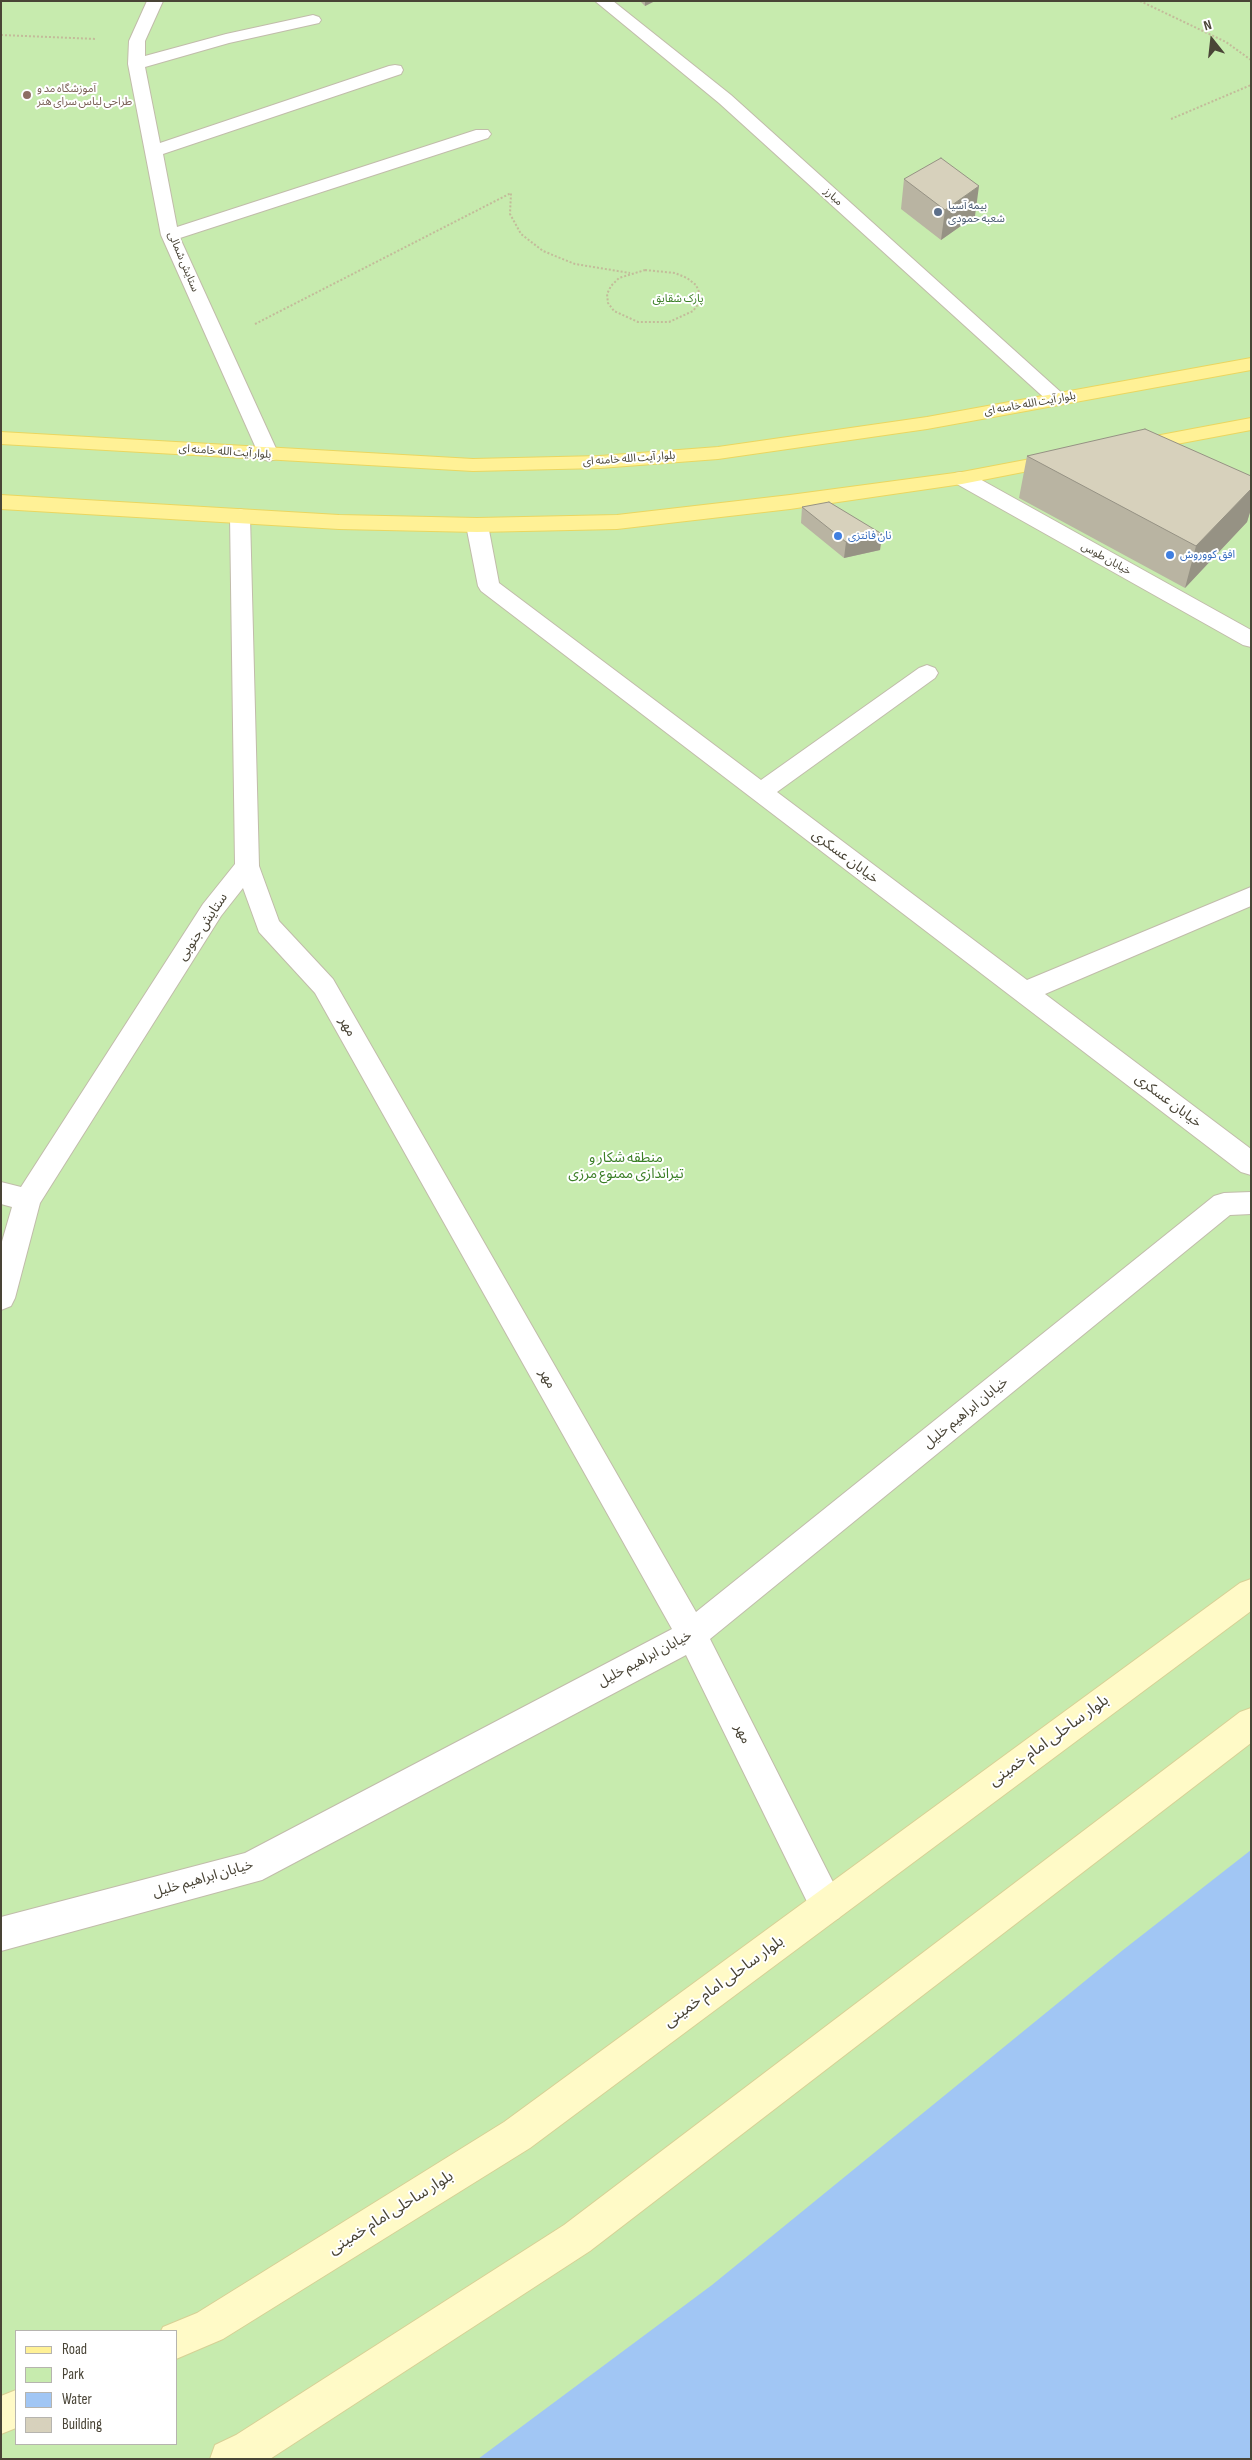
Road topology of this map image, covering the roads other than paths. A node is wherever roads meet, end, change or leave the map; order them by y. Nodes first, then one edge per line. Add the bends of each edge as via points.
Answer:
1 (155, 1) edge
2 (603, 1) edge
3 (313, 20) dead end
4 (136, 64) junction
5 (395, 70) dead end
6 (482, 134) dead end
7 (153, 152) junction
8 (170, 235) junction
9 (1251, 364) edge
10 (1058, 399) junction
11 (1251, 424) edge
12 (1, 438) edge
13 (1116, 449) edge
14 (269, 455) junction
15 (1078, 456) edge
16 (962, 478) junction
17 (3, 505) edge
18 (240, 516) junction
19 (477, 525) junction
20 (1251, 640) edge
21 (927, 672) dead end
22 (760, 792) junction
23 (247, 866) junction
24 (1251, 896) edge
25 (1024, 992) junction
26 (1251, 1164) edge
27 (1, 1193) edge
28 (27, 1200) junction
29 (1251, 1203) edge
30 (1, 1298) edge
31 (1251, 1593) edge
32 (692, 1635) junction
33 (1251, 1722) edge
34 (827, 1906) junction
35 (1, 1934) edge
36 (178, 2339) edge
37 (15, 2409) edge
38 (1, 2415) edge
39 (229, 2459) edge

1 - 4 street, ستایش شمالی via 137,41
2 - 10 street, مبارز via 725,99
3 - 4 street via 226,39
4 - 7 street, ستایش شمالی
5 - 7 street
6 - 8 street
7 - 8 street, ستایش شمالی
8 - 14 street, ستایش شمالی
9 - 10 main road, بلوار آیت الله خامنه ای
10 - 14 main road, بلوار آیت الله خامنه ای via 927,423 718,453 600,462 473,465
11 - 13 main road
12 - 14 main road, بلوار آیت الله خامنه ای
15 - 16 main road
16 - 19 main road via 617,522
16 - 20 street, خیابان طوس
17 - 18 main road
18 - 19 main road
18 - 23 street
19 - 22 street, خیابان عسکری via 489,586
21 - 22 street
22 - 25 street, خیابان عسکری
23 - 28 street, ستایش جنوبی via 212,910
23 - 32 street, مهر via 268,925 324,986
24 - 25 street
25 - 26 street, خیابان عسکری
27 - 28 street
28 - 30 street, ستایش جنوبی
29 - 32 street, خیابان ابراهیم خلیل via 1224,1204
31 - 34 main road, بلوار ساحلی امام خمینی
32 - 34 street, مهر
32 - 35 street, خیابان ابراهیم خلیل via 250,1868
33 - 39 main road via 577,2238 250,2449
34 - 36 main road, بلوار ساحلی امام خمینی via 517,2135 210,2326
37 - 38 main road

